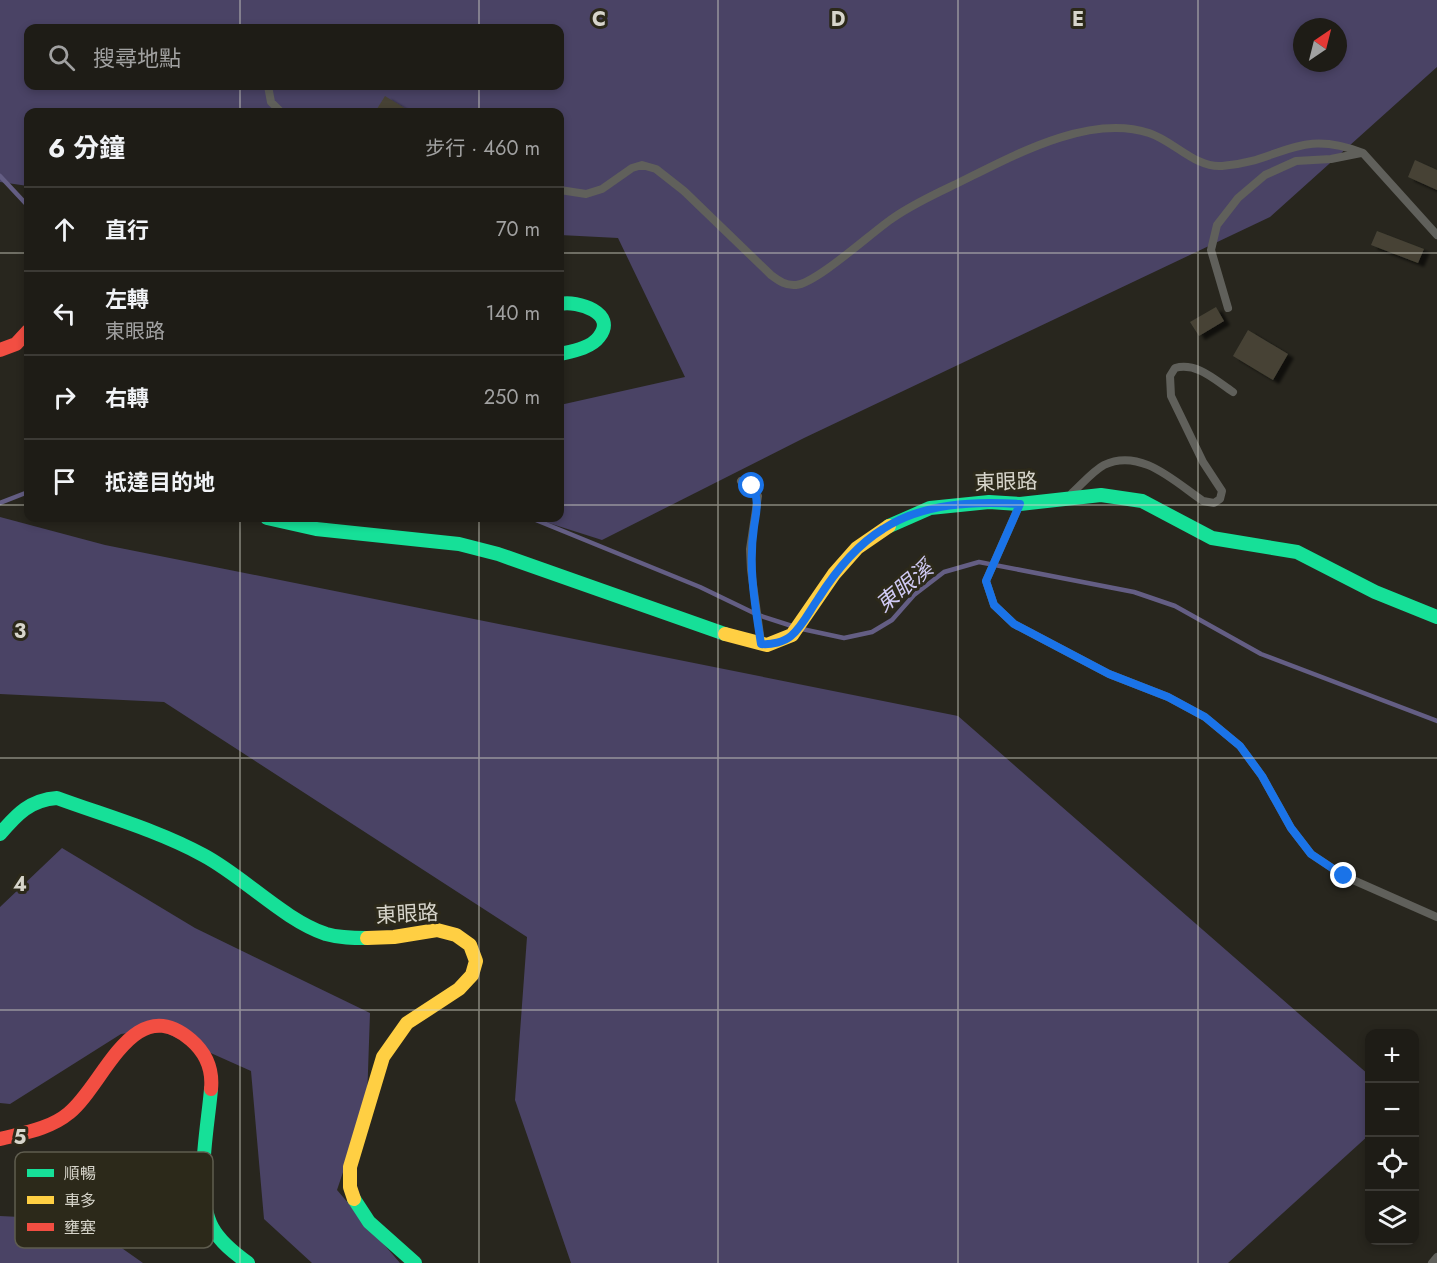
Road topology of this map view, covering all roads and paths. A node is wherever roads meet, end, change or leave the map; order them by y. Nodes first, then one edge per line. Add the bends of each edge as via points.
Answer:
1 (269, 90) edge
2 (277, 108) edge
3 (1363, 153) junction
4 (564, 191) edge
5 (1437, 235) edge
6 (564, 303) edge
7 (1228, 308) dead end
8 (24, 335) edge
9 (0, 350) edge
10 (564, 352) edge
11 (1233, 392) dead end
12 (741, 481) dead end
13 (1065, 500) junction
14 (1020, 504) junction
15 (277, 522) edge
16 (1437, 617) edge
17 (761, 644) junction
18 (0, 834) edge
19 (1437, 917) edge
20 (0, 1139) edge
21 (206, 1152) edge
22 (213, 1229) edge
23 (1437, 1257) edge
24 (248, 1263) edge
25 (415, 1263) edge
26 (1432, 1263) edge

1 - 2 lane
3 - 4 lane via 1330,142 1301,144 1221,166 1198,162 1150,133 1126,128 1088,130 1036,147 917,203 857,243 817,276 797,285 771,276 656,169 642,165 632,168 602,189 586,194
3 - 5 lane
3 - 7 lane via 1296,161 1265,175 1238,198 1217,225 1211,250
6 - 10 street via 589,306 600,315 603,326 601,335 593,341
8 - 9 street via 16,344
11 - 13 lane via 1195,367 1175,368 1170,376 1171,396 1203,462 1222,491 1214,503 1203,501 1152,465 1128,460 1105,465
12 - 17 lane via 752,486 758,496 750,549
13 - 14 street, 東眼路
13 - 16 street, 東眼路 via 1101,495 1142,501 1212,538 1307,556 1375,592
14 - 17 street, 東眼路 via 989,502 930,508 884,528 857,548 834,573 792,635
14 - 19 lane via 986,581 994,605 1014,624 1109,674 1168,697 1205,717 1240,746 1311,854 1344,876
15 - 17 street, 東眼路 via 459,544
18 - 25 street, 東眼路 via 26,806 39,798 57,798 171,839 205,856 326,934 345,938 394,937 437,930 456,935 470,945 476,961 472,975 459,989 407,1023 383,1057 350,1167 355,1203 369,1222
20 - 21 street via 43,1128 69,1113 131,1034 152,1025 175,1029 208,1058 213,1076
22 - 24 street
23 - 26 lane

